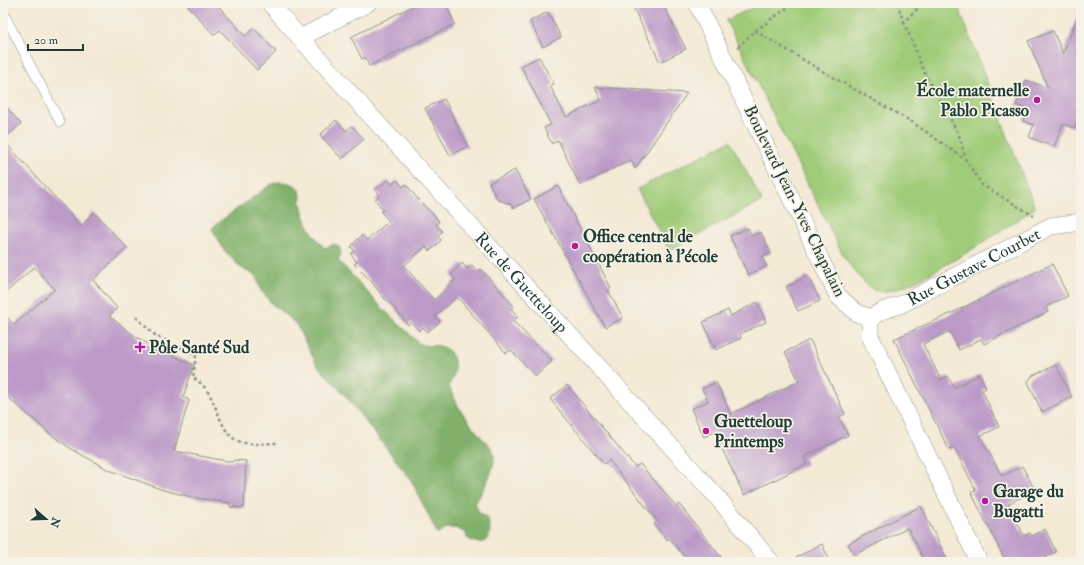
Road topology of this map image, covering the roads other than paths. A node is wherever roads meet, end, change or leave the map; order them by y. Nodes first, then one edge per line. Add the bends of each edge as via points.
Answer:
1 (270, 3) edge
2 (368, 3) edge
3 (697, 3) edge
4 (3, 12) edge
5 (300, 38) junction
6 (60, 122) dead end
7 (1081, 222) edge
8 (870, 318) junction
9 (771, 562) edge
10 (979, 562) edge

1 - 5 street, Rue de Guetteloup
2 - 5 street
3 - 8 street, Boulevard Jean-Yves Chapalain via 838,296 857,313
4 - 6 lane
5 - 9 street, Rue de Guetteloup via 717,497
7 - 8 street, Rue Gustave Courbet via 1052,226
8 - 10 street via 870,336

